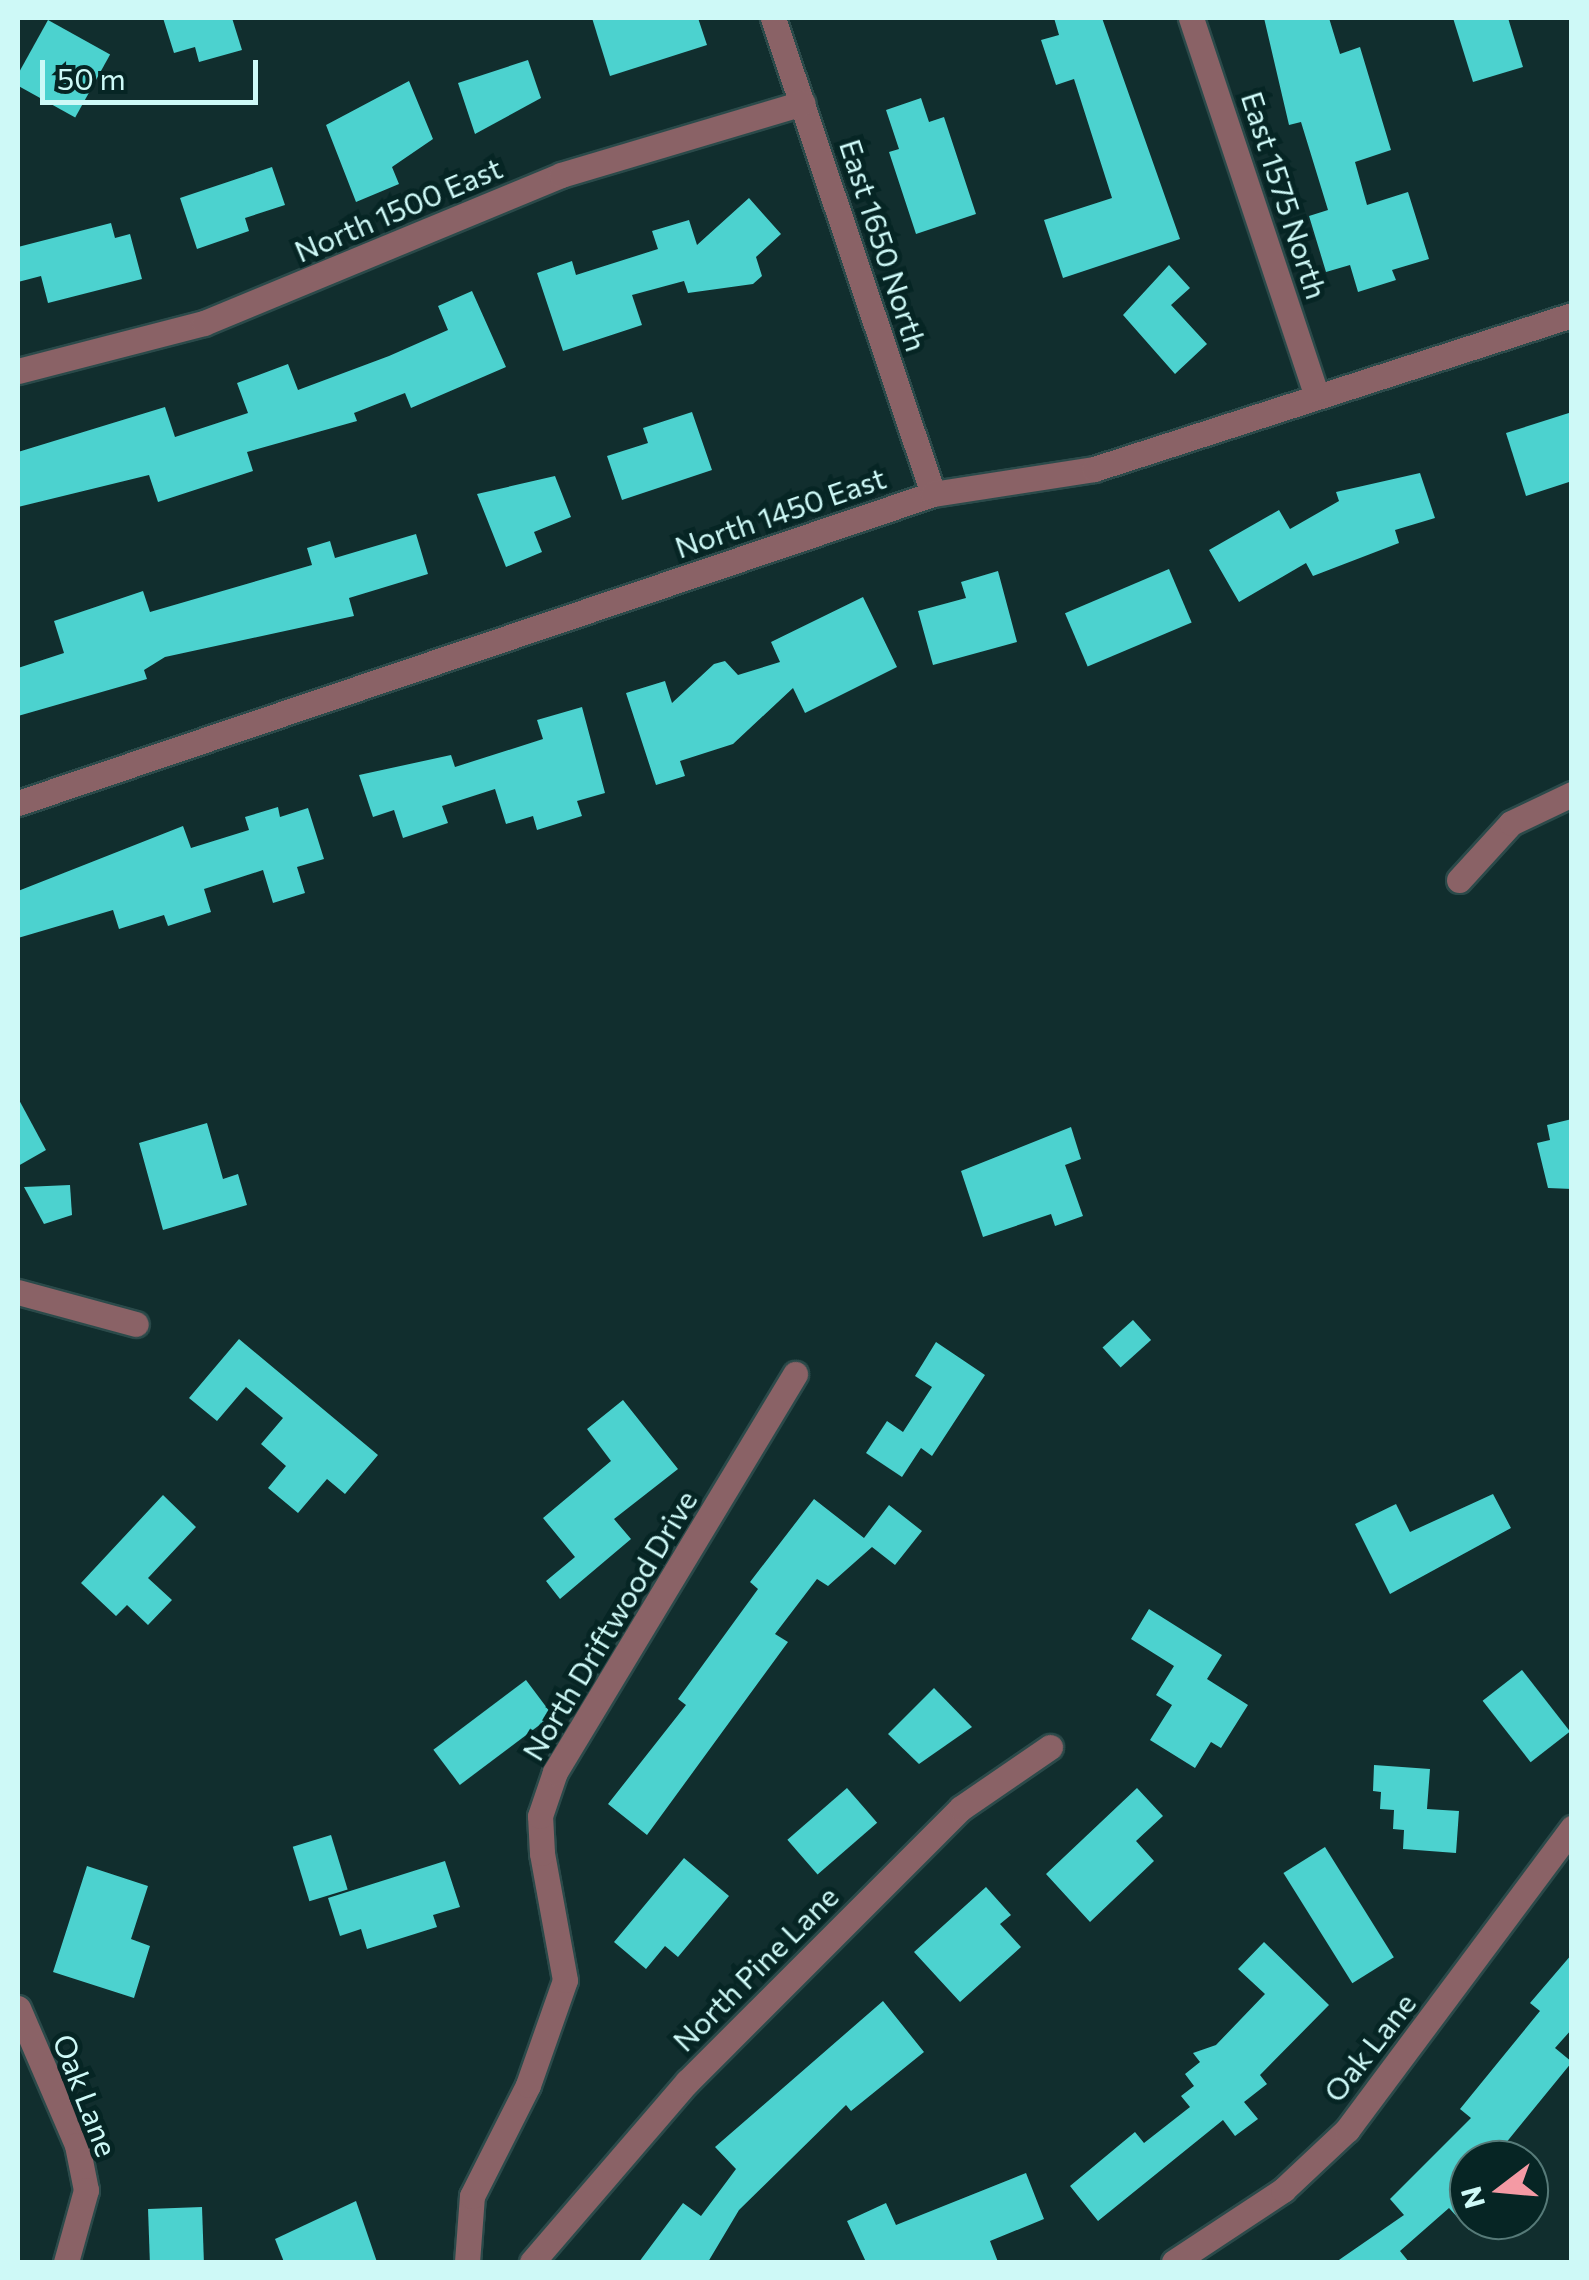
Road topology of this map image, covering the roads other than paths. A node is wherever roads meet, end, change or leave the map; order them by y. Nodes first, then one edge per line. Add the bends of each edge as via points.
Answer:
1 (773, 18) edge
2 (1191, 18) edge
3 (802, 103) junction
4 (1572, 314) edge
5 (18, 371) edge
6 (1316, 394) junction
7 (933, 494) junction
8 (1572, 794) edge
9 (18, 803) edge
10 (1459, 880) dead end
11 (18, 1292) edge
12 (136, 1324) dead end
13 (795, 1374) dead end
14 (1050, 1747) dead end
15 (1572, 1828) edge
16 (18, 2008) edge
17 (66, 2262) edge
18 (467, 2262) edge
19 (532, 2262) edge
20 (1174, 2262) edge

1 - 3 street, East 1650 North
2 - 6 street, East 1575 North
3 - 5 street, North 1500 East via 561,175 204,323
3 - 7 street, East 1650 North
4 - 6 street, North 1450 East
6 - 7 street, North 1450 East via 1094,469
7 - 9 street, North 1450 East
8 - 10 street via 1511,824
11 - 12 street
13 - 18 street, North Driftwood Drive via 555,1772 540,1816 565,1980 528,2085 472,2196
14 - 19 street, North Pine Lane via 961,1808 687,2082
15 - 20 street, Oak Lane via 1347,2130 1283,2190
16 - 17 street, Oak Lane via 77,2145 86,2190

